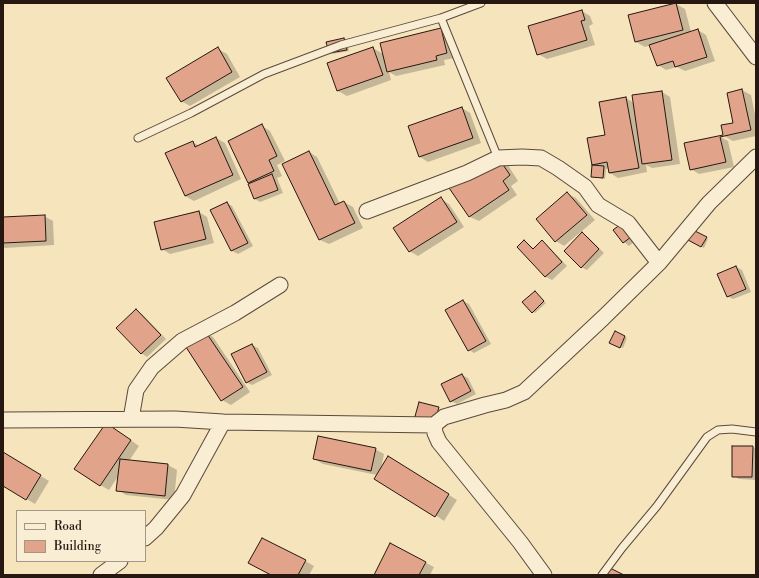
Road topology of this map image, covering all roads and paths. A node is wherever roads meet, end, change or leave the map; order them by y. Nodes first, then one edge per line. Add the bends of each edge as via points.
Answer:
1 (482, 3) edge
2 (715, 3) edge
3 (441, 18) junction
4 (756, 57) edge
5 (138, 138) dead end
6 (756, 157) edge
7 (498, 158) junction
8 (367, 211) dead end
9 (659, 263) junction
10 (280, 285) dead end
11 (131, 419) junction
12 (3, 420) edge
13 (223, 422) junction
14 (434, 424) junction
15 (756, 432) edge
16 (146, 537) edge
17 (119, 562) edge
18 (101, 575) edge
19 (544, 575) edge
20 (602, 575) edge

1 - 3 lane
2 - 4 street
3 - 5 lane via 341,45 264,74 192,113
3 - 7 lane
6 - 9 street via 709,202
7 - 8 street via 467,173
7 - 9 street via 540,158 558,168 584,187 598,205 628,223
9 - 14 street via 524,392 506,400 444,417
10 - 11 street via 182,341 152,367 136,390
11 - 12 street
11 - 13 street
13 - 14 street
13 - 16 street via 183,495
14 - 19 street via 439,442
15 - 20 lane via 718,430 707,437
17 - 18 street

